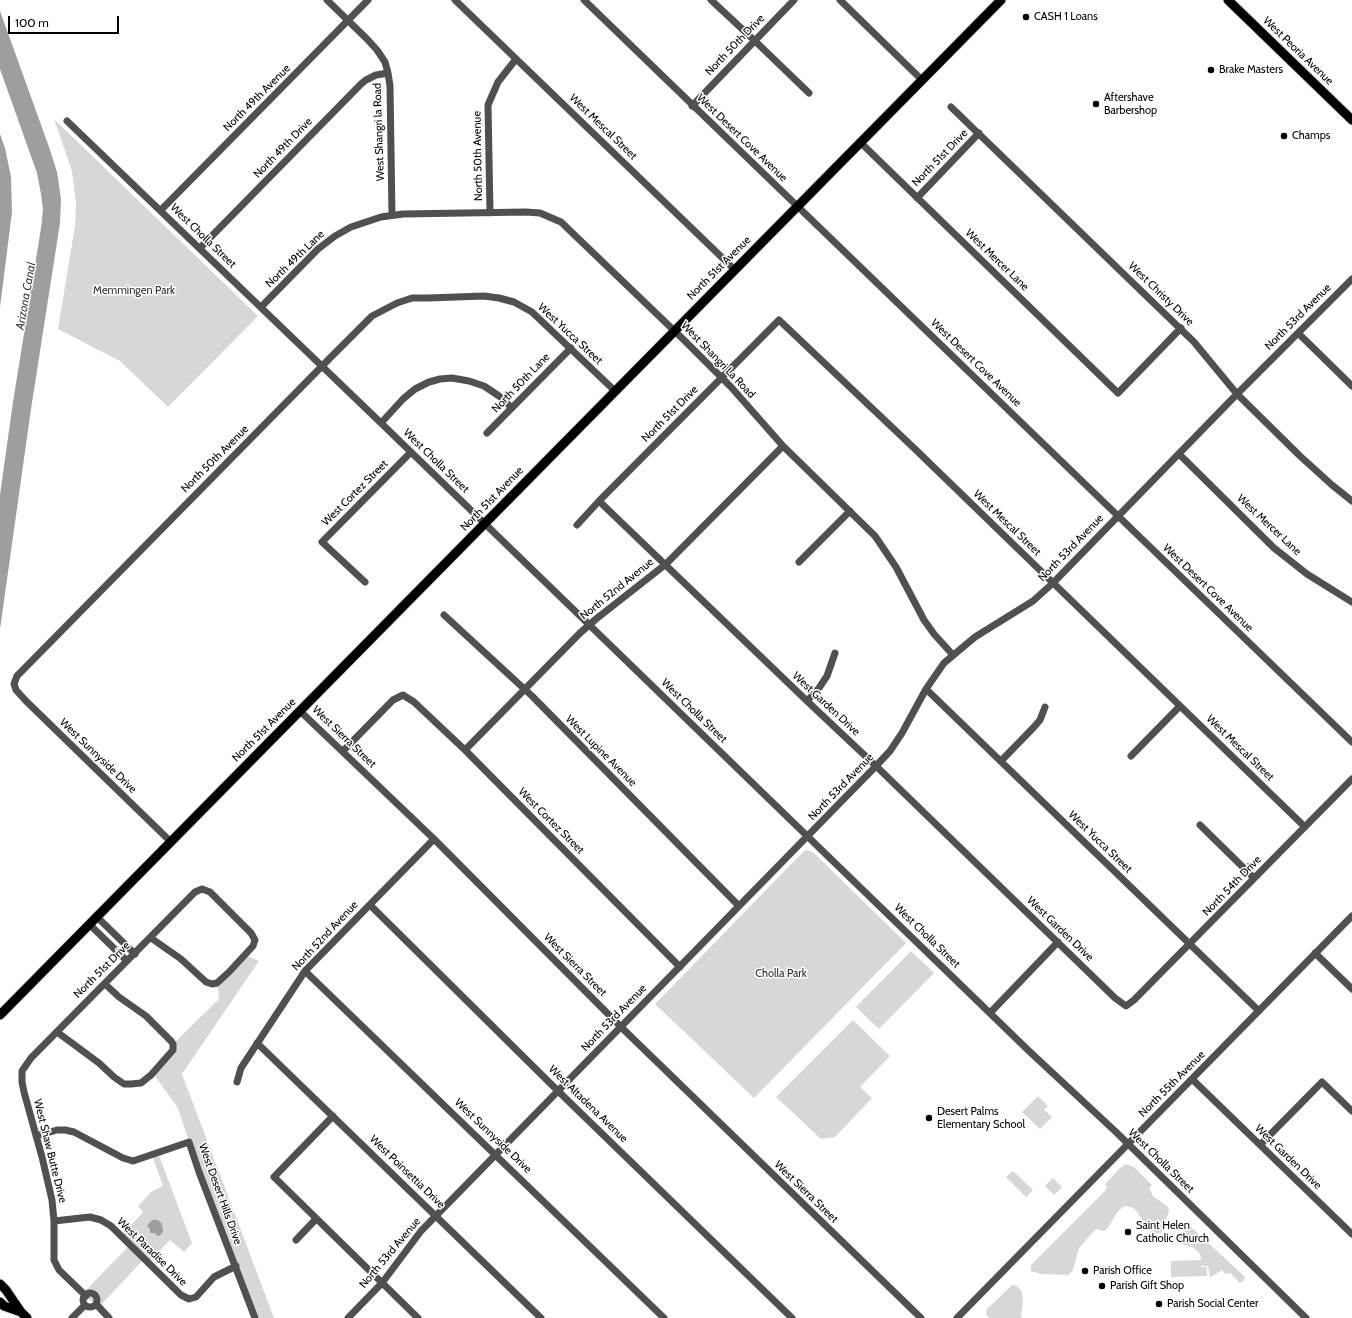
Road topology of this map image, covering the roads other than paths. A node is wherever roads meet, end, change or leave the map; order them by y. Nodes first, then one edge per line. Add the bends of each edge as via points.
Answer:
1 (327, 0) edge
2 (368, 0) edge
3 (455, 0) edge
4 (584, 0) edge
5 (711, 0) edge
6 (794, 0) edge
7 (840, 0) edge
8 (1001, 0) edge
9 (1228, 0) edge
10 (348, 20) junction
11 (755, 41) junction
12 (516, 59) junction
13 (388, 73) junction
14 (922, 80) junction
15 (809, 93) dead end
16 (692, 106) junction
17 (951, 107) dead end
18 (67, 120) dead end
19 (1352, 120) edge
20 (979, 133) junction
21 (860, 142) junction
22 (917, 198) junction
23 (798, 206) junction
24 (161, 210) junction
25 (490, 213) junction
26 (392, 215) junction
27 (200, 248) junction
28 (735, 270) junction
29 (1352, 279) edge
30 (458, 297) joint
31 (261, 307) junction
32 (779, 320) joint
33 (1181, 328) junction
34 (675, 331) junction
35 (1298, 333) junction
36 (571, 348) junction
37 (322, 366) junction
38 (722, 378) junction
39 (1352, 386) edge
40 (614, 391) junction
41 (1237, 394) junction
42 (512, 408) junction
43 (381, 423) junction
44 (487, 433) dead end
45 (783, 446) junction
46 (411, 452) junction
47 (1179, 454) junction
48 (599, 501) junction
49 (1352, 501) edge
50 (850, 511) junction
51 (1118, 516) junction
52 (484, 523) junction
53 (577, 525) dead end
54 (799, 562) dead end
55 (666, 564) junction
56 (365, 582) dead end
57 (1053, 583) junction
58 (1352, 602) edge
59 (444, 614) dead end
60 (590, 625) junction
61 (835, 653) dead end
62 (953, 655) junction
63 (14, 684) joint
64 (926, 689) junction
65 (525, 690) junction
66 (807, 701) junction
67 (1180, 706) junction
68 (1045, 707) dead end
69 (300, 711) junction
70 (1352, 742) edge
71 (465, 750) junction
72 (343, 751) junction
73 (1131, 756) dead end
74 (1001, 761) junction
75 (876, 766) junction
76 (1352, 779) edge
77 (1200, 825) dead end
78 (1305, 827) junction
79 (808, 836) junction
80 (434, 839) junction
81 (171, 842) junction
82 (1254, 878) junction
83 (370, 905) junction
84 (740, 906) junction
85 (96, 916) junction
86 (1352, 916) edge
87 (89, 924) junction
88 (151, 938) junction
89 (1058, 942) junction
90 (1190, 944) junction
91 (1315, 953) junction
92 (135, 954) junction
93 (127, 961) junction
94 (680, 967) junction
95 (305, 971) junction
96 (105, 984) junction
97 (1352, 989) edge
98 (1126, 1006) joint
99 (1259, 1011) junction
100 (990, 1013) junction
101 (0, 1015) edge
102 (621, 1027) junction
103 (57, 1032) junction
104 (257, 1042) junction
105 (22, 1071) joint
106 (1192, 1079) junction
107 (237, 1082) dead end
108 (558, 1091) junction
109 (1352, 1111) edge
110 (334, 1116) junction
111 (36, 1136) junction
112 (1128, 1144) junction
113 (1260, 1145) junction
114 (496, 1154) junction
115 (436, 1216) junction
116 (316, 1219) junction
117 (54, 1221) junction
118 (1352, 1234) edge
119 (296, 1240) dead end
120 (236, 1266) junction
121 (382, 1283) junction
122 (3, 1287) edge
123 (86, 1296) junction
124 (2, 1304) edge
125 (96, 1304) junction
126 (86, 1305) junction
127 (24, 1315) edge
128 (72, 1318) edge
129 (108, 1318) edge
130 (255, 1318) edge
131 (348, 1318) edge
132 (418, 1318) edge
133 (541, 1318) edge
134 (664, 1318) edge
135 (792, 1318) edge
136 (921, 1318) edge
137 (957, 1318) edge
138 (1306, 1318) edge

1 - 10 street, West Shangri la Road
2 - 10 street, North 49th Avenue
3 - 12 street, West Mescal Street
4 - 16 street, West Desert Cove Avenue
5 - 11 street
6 - 11 street, North 50th Drive
7 - 14 street
8 - 14 main road, North 51st Avenue
9 - 19 main road, West Peoria Avenue
10 - 13 street, West Shangri la Road via 377,50 385,62
10 - 24 street, North 49th Avenue
11 - 15 street
11 - 16 street, North 50th Drive
12 - 25 street, North 50th Avenue via 498,82 488,105
12 - 28 street, West Mescal Street
13 - 26 street, West Shangri la Road
13 - 27 street, North 49th Drive via 361,84
14 - 21 main road, North 51st Avenue
16 - 23 street, West Desert Cove Avenue
17 - 20 street, West Christy Drive
18 - 24 street, West Cholla Street
20 - 22 street, North 51st Drive
20 - 33 street, West Christy Drive
21 - 22 street, West Mercer Lane
21 - 23 main road, North 51st Avenue
22 - 33 street, West Mercer Lane via 1118,392
23 - 28 main road, North 51st Avenue
23 - 51 street, West Desert Cove Avenue
24 - 27 street, West Cholla Street
25 - 26 street, West Shangri La Road
25 - 34 street, West Shangri La Road via 540,213 561,222
26 - 31 street, North 49th Lane via 365,221 335,236 318,249
27 - 31 street, West Cholla Street
28 - 34 main road, North 51st Avenue
29 - 35 street, North 53rd Avenue
30 - 36 street, West Yucca Street via 484,296 514,302 532,312
30 - 37 street, North 50th Avenue via 412,298 385,308 372,316
31 - 37 street, West Cholla Street
32 - 38 street, North 51st Drive
32 - 57 street, West Mescal Street
33 - 41 street, West Christy Drive
34 - 38 street, West Shangri La Road
34 - 40 main road, North 51st Avenue
35 - 39 street
35 - 41 street, North 53rd Avenue
36 - 40 street, West Yucca Street
36 - 42 street, North 50th Lane
37 - 43 street, West Cholla Street
37 - 63 street, North 50th Avenue via 17,676
38 - 45 street, West Shangri La Road
38 - 48 street, North 51st Drive
40 - 52 main road, North 51st Avenue
41 - 47 street, North 53rd Avenue
41 - 49 street, West Christy Drive via 1300,456
42 - 43 street via 499,396 470,380 440,379 415,389
42 - 44 street, North 50th Lane
43 - 46 street, West Cholla Street
45 - 50 street, West Shangri La Road
45 - 55 street, North 52nd Avenue
46 - 52 street, West Cholla Street
46 - 56 street, West Cortez Street via 322,542
47 - 51 street, North 53rd Avenue
47 - 58 street, West Mercer Lane via 1274,548 1307,574
48 - 53 street, North 51st Drive
48 - 55 street, West Garden Drive
50 - 54 street
50 - 62 street, West Shangri La Road via 875,536 896,567 924,620
51 - 57 street, North 53rd Avenue
51 - 70 street, West Desert Cove Avenue
52 - 60 street, West Cholla Street
52 - 69 main road, North 51st Avenue
55 - 60 street, North 52nd Avenue
55 - 66 street, West Garden Drive
57 - 62 street, North 53rd Avenue via 1033,601 975,637
57 - 67 street, West Mescal Street
59 - 65 street, West Lupine Avenue
60 - 65 street, North 52nd Avenue
60 - 79 street, West Cholla Street
61 - 66 street via 827,676
62 - 64 street, North 53rd Avenue via 944,663
63 - 81 street, West Sunnyside Drive via 26,701
64 - 74 street, West Yucca Street
64 - 75 street, North 53rd Avenue via 902,734
65 - 71 street, North 52nd Avenue
65 - 84 street, West Lupine Avenue
66 - 75 street, West Garden Drive
67 - 73 street
67 - 78 street, West Mescal Street
68 - 74 street via 1040,720
69 - 72 street, West Sierra Street
69 - 81 main road, North 51st Avenue
71 - 72 street, West Cortez Street via 414,702 403,695 393,700
71 - 94 street, West Cortez Street
72 - 80 street, West Sierra Street
74 - 90 street, West Yucca Street
75 - 79 street, North 53rd Avenue
75 - 89 street, West Garden Drive
76 - 78 street, North 54th Drive
77 - 82 street
78 - 82 street, North 54th Drive
79 - 84 street, North 53rd Avenue
79 - 100 street, West Cholla Street
80 - 83 street, North 52nd Avenue
80 - 102 street, West Sierra Street
81 - 85 main road, North 51st Avenue
82 - 90 street, North 54th Drive
83 - 95 street, North 52nd Avenue
83 - 108 street, West Altadena Avenue
84 - 94 street, North 53rd Avenue
85 - 87 main road, North 51st Avenue
85 - 92 street
86 - 91 street, North 55th Avenue
87 - 93 street
87 - 101 main road, North 51st Avenue
88 - 88 street, North 51st Drive via 181,959 206,982 212,984 217,983 229,972 253,946 255,940 210,892 202,889 195,892
88 - 92 street, North 51st Drive
89 - 98 street, West Garden Drive
89 - 100 street
90 - 98 street, North 54th Drive
90 - 99 street, West Yucca Street
91 - 97 street
91 - 99 street, North 55th Avenue
92 - 93 street, North 51st Drive
93 - 96 street, North 51st Drive
94 - 102 street, North 53rd Avenue
95 - 104 street, North 52nd Avenue
95 - 114 street, West Sunnyside Drive
96 - 103 street, North 51st Drive
96 - 103 street via 146,1016 171,1040 173,1050 151,1075 140,1083 124,1084 99,1062
99 - 106 street, North 55th Avenue
100 - 112 street, West Cholla Street
102 - 108 street, North 53rd Avenue
102 - 136 street, West Sierra Street
103 - 105 street, North 51st Drive
104 - 107 street, North 52nd Avenue via 241,1068
104 - 110 street, West Poinsettia Drive
105 - 111 street, West Shaw Butte Drive via 22,1082
106 - 112 street, North 55th Avenue
106 - 113 street, West Garden Drive
108 - 114 street, North 53rd Avenue
108 - 135 street, West Altadena Avenue
109 - 113 street via 1322,1082
110 - 115 street, West Poinsettia Drive
110 - 116 street via 274,1177
111 - 117 street, West Shaw Butte Drive via 49,1186
111 - 120 street, West Desert Hills Drive via 57,1130 74,1132 133,1161 189,1142
112 - 137 street, North 55th Avenue
112 - 138 street, West Cholla Street
113 - 118 street, West Garden Drive
114 - 115 street, North 53rd Avenue
114 - 134 street, West Sunnyside Drive
115 - 121 street, North 53rd Avenue via 417,1236
115 - 133 street, West Poinsettia Drive
116 - 119 street
116 - 121 street
117 - 120 street, West Paradise Drive via 90,1217 101,1220 111,1226 181,1295 189,1299 196,1297 214,1277
117 - 123 street, West Shaw Butte Drive via 54,1260 59,1270
120 - 130 street, West Desert Hills Drive
121 - 131 street, North 53rd Avenue
121 - 132 street
122 - 127 main road
123 - 125 street, West Shaw Butte Drive via 95,1296
123 - 126 street
124 - 127 main road
125 - 126 street via 91,1307
125 - 129 street, West Shaw Butte Drive
126 - 128 street

